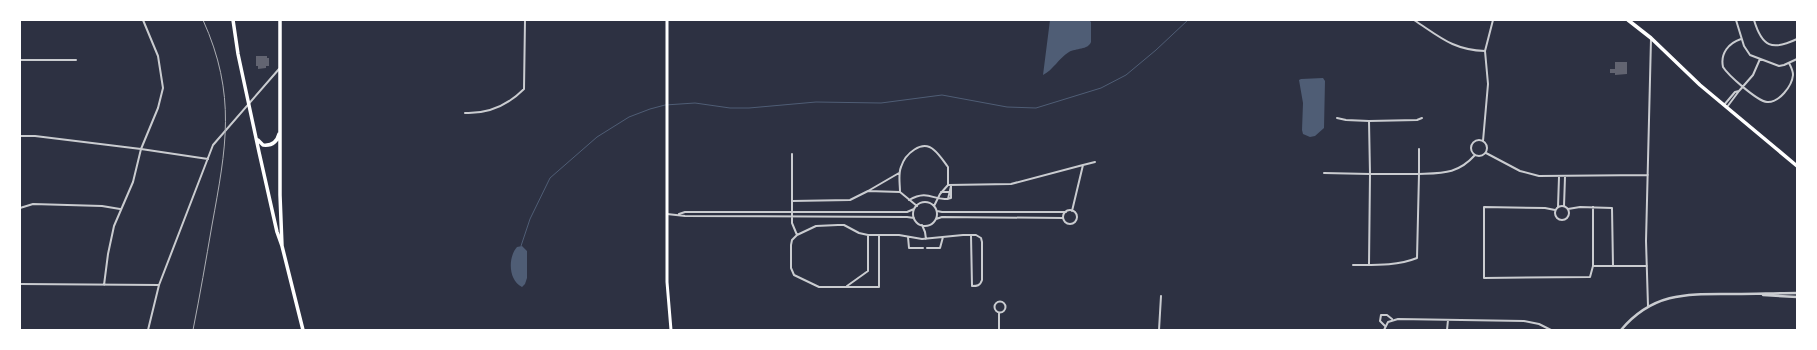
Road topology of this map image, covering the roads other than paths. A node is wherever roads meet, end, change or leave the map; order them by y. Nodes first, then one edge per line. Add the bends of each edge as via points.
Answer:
1 (143, 20) edge
2 (233, 20) edge
3 (280, 20) edge
4 (525, 20) edge
5 (668, 20) edge
6 (1414, 20) edge
7 (1493, 20) edge
8 (1628, 20) edge
9 (1736, 20) edge
10 (1754, 20) edge
11 (1651, 38) junction
12 (1741, 39) junction
13 (1797, 39) edge
14 (1486, 51) junction
15 (1760, 59) junction
16 (1797, 59) edge
17 (20, 60) edge
18 (76, 60) dead end
19 (1789, 63) junction
20 (280, 68) junction
21 (1743, 86) junction
22 (249, 104) junction
23 (1726, 106) junction
24 (465, 113) dead end
25 (1337, 118) dead end
26 (1422, 118) dead end
27 (1369, 121) junction
28 (280, 129) junction
29 (20, 136) edge
30 (256, 136) junction
31 (1483, 141) junction
32 (142, 149) junction
33 (1419, 149) dead end
34 (1486, 153) junction
35 (792, 154) dead end
36 (1475, 155) junction
37 (208, 159) junction
38 (1095, 162) dead end
39 (1083, 164) junction
40 (1797, 166) edge
41 (899, 173) junction
42 (1324, 173) dead end
43 (1370, 174) junction
44 (1419, 174) junction
45 (1648, 175) junction
46 (1558, 177) junction
47 (1564, 177) junction
48 (950, 185) junction
49 (868, 191) junction
50 (900, 192) junction
51 (941, 192) junction
52 (949, 192) junction
53 (952, 192) junction
54 (938, 198) junction
55 (948, 199) junction
56 (909, 200) junction
57 (792, 201) junction
58 (917, 206) junction
59 (934, 206) junction
60 (1564, 206) junction
61 (1558, 207) junction
62 (1592, 207) junction
63 (20, 208) edge
64 (120, 209) junction
65 (914, 209) junction
66 (1568, 209) junction
67 (1555, 210) junction
68 (937, 211) junction
69 (1072, 211) junction
70 (792, 212) junction
71 (1066, 212) junction
72 (667, 214) junction
73 (678, 214) junction
74 (792, 216) junction
75 (914, 218) junction
76 (1064, 218) junction
77 (936, 219) junction
78 (922, 225) junction
79 (929, 225) junction
80 (925, 232) junction
81 (868, 235) junction
82 (879, 235) junction
83 (971, 235) junction
84 (797, 236) junction
85 (908, 237) junction
86 (943, 237) junction
87 (926, 239) junction
88 (282, 246) junction
89 (923, 248) dead end
90 (927, 248) dead end
91 (1353, 265) dead end
92 (1369, 265) junction
93 (1593, 266) junction
94 (1613, 266) junction
95 (1647, 266) junction
96 (20, 284) edge
97 (104, 285) junction
98 (159, 285) junction
99 (846, 287) junction
100 (1797, 293) edge
101 (1743, 294) junction
102 (1161, 296) dead end
103 (1797, 297) edge
104 (1648, 306) junction
105 (1000, 313) junction
106 (1392, 319) junction
107 (1448, 320) junction
108 (1385, 326) junction
109 (148, 330) edge
110 (303, 330) edge
111 (671, 330) edge
112 (999, 330) edge
113 (1160, 330) edge
114 (1384, 330) edge
115 (1447, 330) edge
116 (1551, 330) edge
117 (1621, 330) edge

1 - 32 street via 158,56 162,88 158,108
2 - 22 main road
3 - 20 main road
4 - 24 street via 524,89 511,101 496,108 480,113
5 - 72 main road
6 - 14 street via 1455,46 1465,50
7 - 14 street
8 - 11 main road
9 - 12 street
10 - 13 street via 1759,34 1766,42 1781,46
11 - 23 main road
11 - 45 street
12 - 15 street via 1748,53
12 - 21 street via 1724,52 1722,62 1726,71
14 - 31 street via 1488,84
15 - 19 street via 1778,66
15 - 21 street via 1753,75
16 - 19 street
17 - 18 street
19 - 21 street via 1791,81 1781,96 1775,100 1761,100
20 - 22 street
20 - 28 main road
21 - 23 street
22 - 30 main road
22 - 37 street via 213,145
23 - 40 main road
25 - 27 street
26 - 27 street
27 - 43 street
28 - 30 main road via 277,140 270,145 262,144
28 - 88 main road
29 - 32 street
30 - 88 main road
31 - 34 street via 1487,146
31 - 36 street via 1472,144
32 - 37 street
32 - 64 street via 133,182
33 - 44 street
34 - 36 street via 1481,156
34 - 46 street via 1528,174
35 - 57 street
36 - 44 street via 1456,170
37 - 98 street
38 - 39 street
39 - 48 street via 1012,184
39 - 69 street
41 - 48 street via 901,166 915,148 927,147 934,149 948,167
41 - 49 street
41 - 50 street
42 - 43 street
43 - 44 street
43 - 92 street
44 - 92 street via 1417,258 1408,262
45 - 47 street
45 - 95 street
46 - 47 street
46 - 61 street
47 - 60 street
48 - 51 street
48 - 52 street
48 - 53 street
49 - 50 street
49 - 57 street via 850,200
50 - 56 street
51 - 52 street
51 - 54 street
52 - 53 street
52 - 55 street
53 - 55 street
54 - 55 street
54 - 56 street via 923,194
54 - 59 street
56 - 58 street
57 - 70 street
58 - 59 street via 926,202
58 - 65 street
59 - 68 street
60 - 61 street
60 - 66 street
61 - 67 street
62 - 66 street
62 - 93 street
62 - 94 street via 1612,208
63 - 64 street via 33,204
64 - 97 street via 108,254
65 - 70 street via 907,212
65 - 75 street
66 - 67 street via 1568,216 1562,220 1556,217
67 - 93 street via 1484,207 1484,278 1588,278 1592,274
68 - 71 street
68 - 77 street
69 - 71 street
69 - 76 street via 1077,216 1076,222 1068,224
70 - 73 street
70 - 74 street
71 - 76 street
72 - 73 street
72 - 111 main road via 667,282
73 - 74 street
74 - 75 street
74 - 84 street
75 - 78 street
76 - 77 street
77 - 79 street
78 - 79 street
78 - 80 street
79 - 80 street
80 - 87 street
81 - 82 street
81 - 84 street via 844,225 820,225
81 - 99 street via 868,271
82 - 85 street
82 - 99 street via 879,286
83 - 83 street via 979,236 982,242 982,280 976,286 972,286
83 - 86 street
84 - 99 street via 792,240 792,272 815,286
85 - 87 street
85 - 89 street via 909,248
86 - 87 street
86 - 90 street via 940,248
88 - 110 main road
91 - 92 street
93 - 94 street
94 - 95 street
95 - 104 street
96 - 97 street
97 - 98 street
98 - 109 street
100 - 101 street
101 - 103 street
101 - 104 street via 1680,295 1662,299
102 - 113 street
104 - 117 street
105 - 105 street via 1006,308 1001,302 994,308
105 - 112 street
106 - 107 street
106 - 108 street
106 - 108 street via 1386,314 1382,315 1380,321
107 - 115 street
107 - 116 street via 1524,321
108 - 114 street

